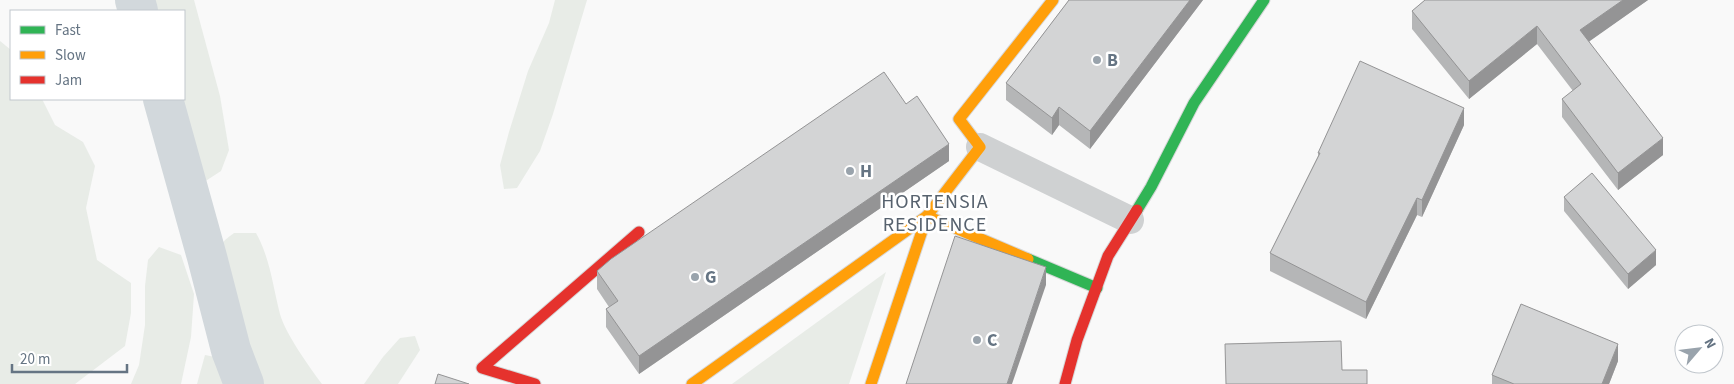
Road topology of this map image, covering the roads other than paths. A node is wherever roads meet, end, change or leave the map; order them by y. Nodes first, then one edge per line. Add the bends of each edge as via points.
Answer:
1 (1053, 0) edge
2 (1264, 0) edge
3 (980, 147) junction
4 (927, 216) junction
5 (1130, 220) junction
6 (638, 232) dead end
7 (1097, 288) junction
8 (534, 384) edge
9 (692, 384) edge
10 (871, 384) edge
11 (1065, 384) edge

1 - 3 street via 959,119
2 - 5 street via 1194,103
3 - 4 street
3 - 5 street
4 - 7 street
4 - 9 street
4 - 10 street
5 - 7 street via 1108,256
6 - 8 street via 482,368
7 - 11 street via 1077,340

